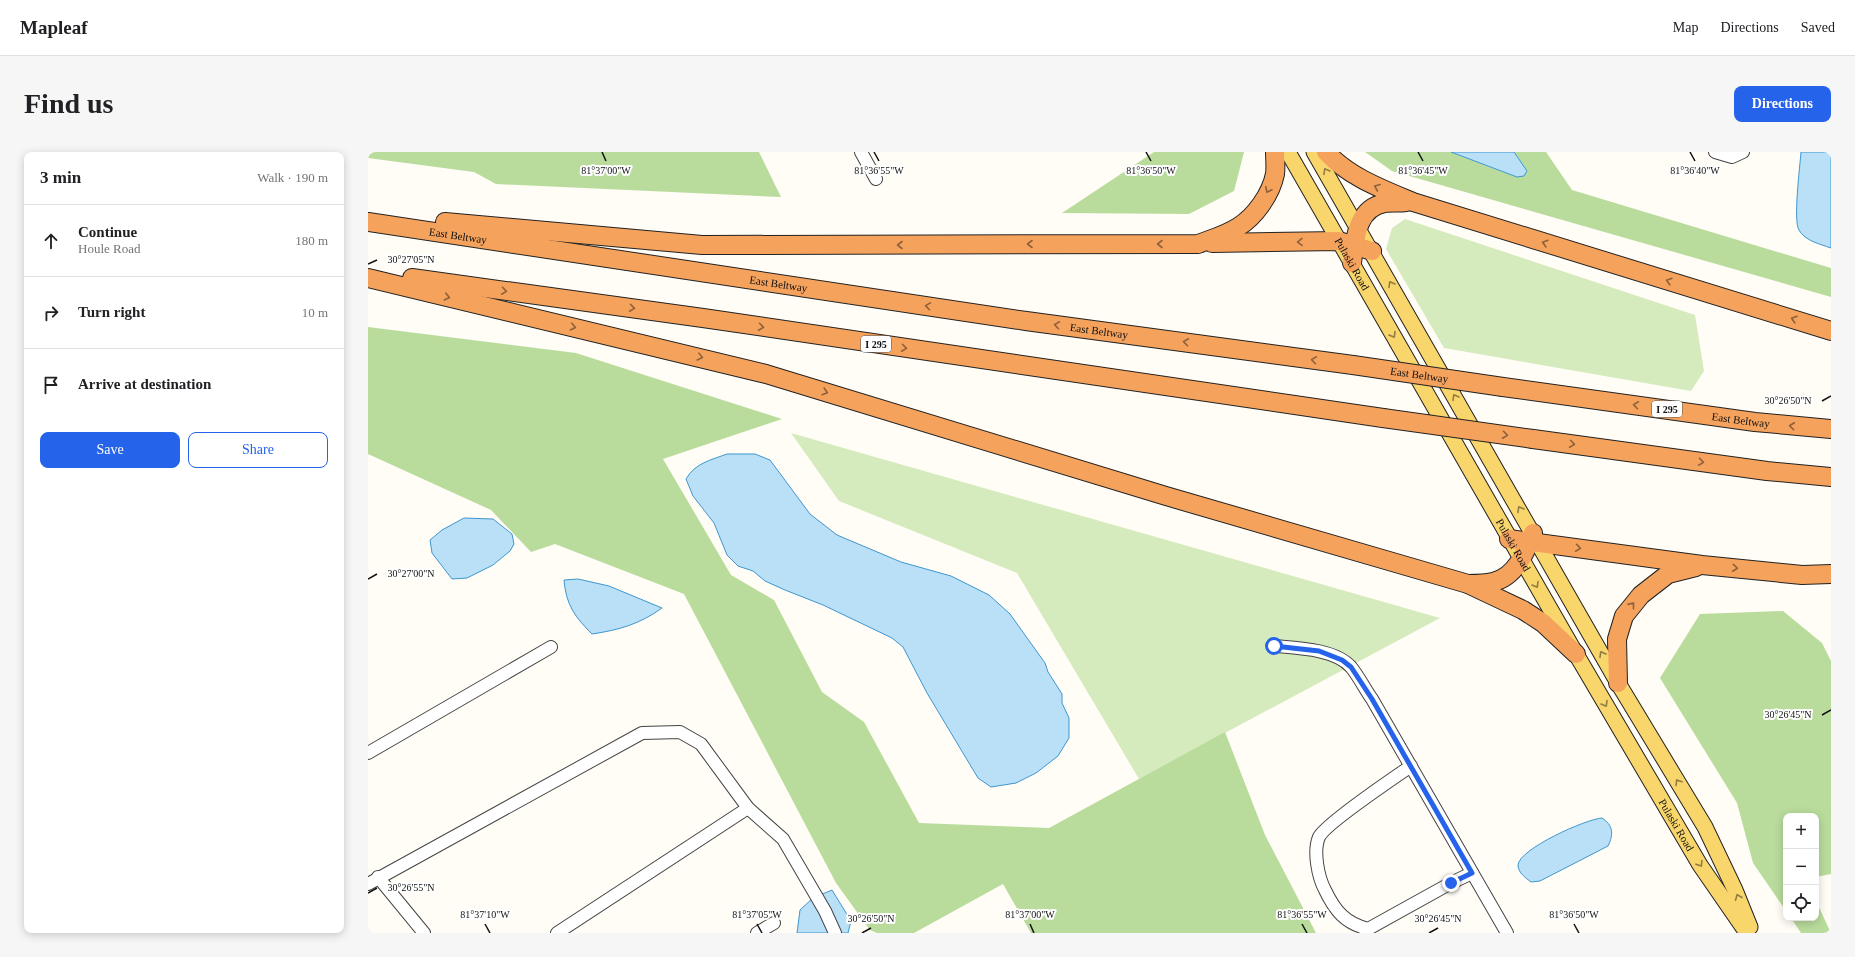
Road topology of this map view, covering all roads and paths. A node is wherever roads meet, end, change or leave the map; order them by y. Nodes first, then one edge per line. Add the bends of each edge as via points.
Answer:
1 (861, 152) edge
2 (1275, 152) edge
3 (1288, 152) edge
4 (1314, 152) edge
5 (1326, 152) edge
6 (1715, 152) edge
7 (1743, 152) edge
8 (876, 179) dead end
9 (1413, 202) junction
10 (368, 214) edge
11 (368, 222) edge
12 (1358, 226) junction
13 (1198, 244) junction
14 (1348, 250) junction
15 (1372, 251) junction
16 (368, 272) edge
17 (368, 278) edge
18 (1831, 331) edge
19 (1831, 430) edge
20 (1831, 477) edge
21 (1509, 539) junction
22 (1534, 539) junction
23 (1522, 560) junction
24 (1702, 565) junction
25 (1831, 574) edge
26 (1468, 584) junction
27 (1274, 646) dead end
28 (551, 647) dead end
29 (1576, 654) junction
30 (1618, 683) junction
31 (368, 753) edge
32 (1411, 766) junction
33 (748, 808) junction
34 (1472, 873) junction
35 (373, 881) edge
36 (774, 922) dead end
37 (424, 933) edge
38 (557, 933) edge
39 (757, 933) edge
40 (835, 933) edge
41 (1507, 933) edge
42 (1747, 933) edge
43 (1752, 933) edge

1 - 8 street
2 -> 13 highway via 1275,174 1257,210 1240,227
3 - 14 main road, Pulaski Road
12 -> 4 main road, Pulaski Road
9 -> 5 highway via 1367,182 1335,162
6 - 7 street via 1732,157
9 - 12 highway via 1384,203 1367,212
18 -> 9 highway
13 -> 10 highway via 702,245
19 -> 11 highway, East Beltway / I 295, bridge via 1755,422 1026,321
12 - 14 highway
12 - 15 main road, Pulaski Road
14 -> 13 highway
14 - 15 highway
14 -> 21 main road, Pulaski Road
22 -> 15 main road, Pulaski Road
16 -> 20 highway, I 295, bridge via 711,319 1383,418 1767,471
17 -> 26 highway via 766,374 1166,496
21 - 22 highway
21 - 23 main road, Pulaski Road
22 - 23 highway
22 -> 24 highway
30 -> 22 main road, Pulaski Road
23 - 26 highway via 1506,576 1495,582
23 -> 29 main road, Pulaski Road
24 -> 25 highway via 1802,576
30 -> 24 highway via 1618,639 1624,616 1641,595 1668,574
26 - 29 highway via 1523,610 1542,623
27 - 32 street via 1319,651 1342,660 1351,667
28 - 31 street
29 -> 42 main road, Pulaski Road via 1700,865
43 -> 30 main road, Pulaski Road via 1705,827
32 - 34 street
32 - 34 street via 1337,819 1320,836 1317,855 1320,880 1333,908 1355,925 1368,929
33 - 35 street via 701,744 680,732 642,733
33 - 38 street
33 - 40 street via 783,839
34 - 41 street
35 - 37 street
36 - 39 street

